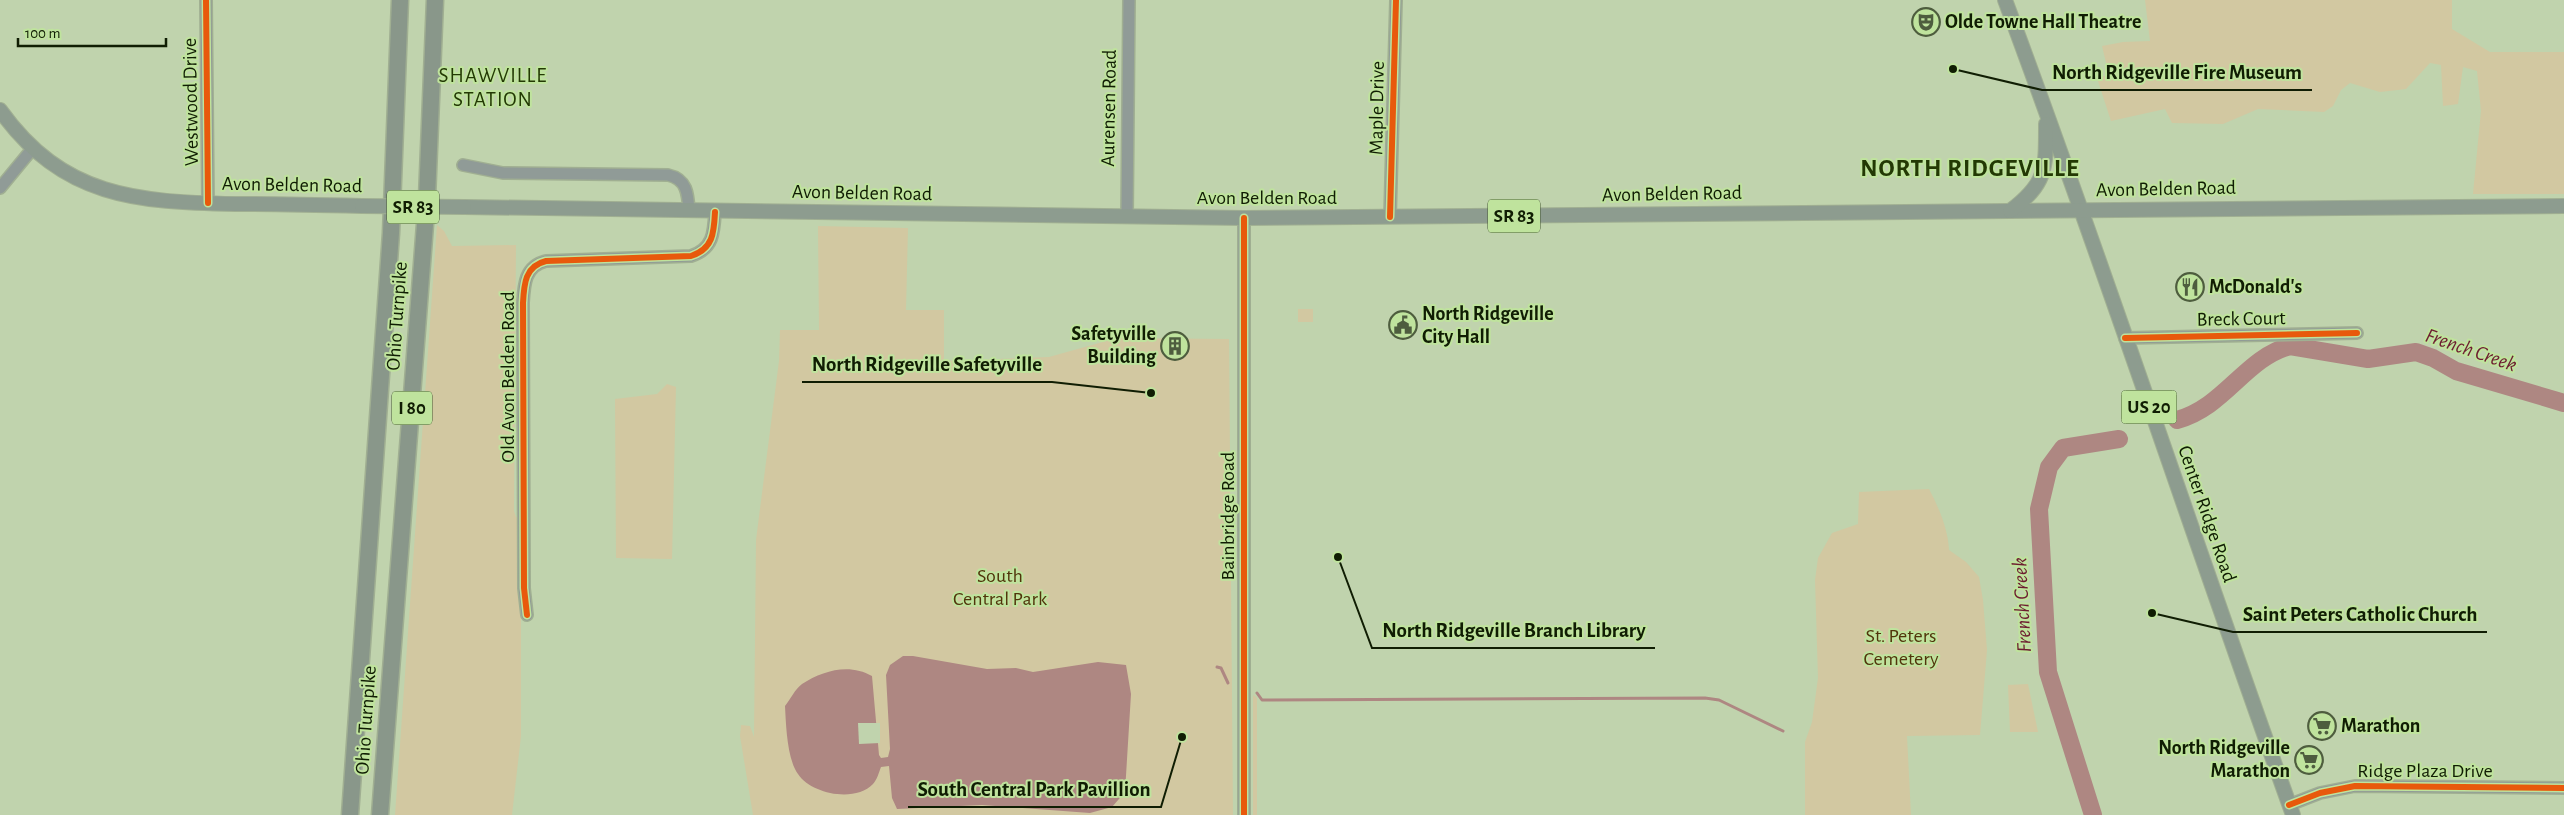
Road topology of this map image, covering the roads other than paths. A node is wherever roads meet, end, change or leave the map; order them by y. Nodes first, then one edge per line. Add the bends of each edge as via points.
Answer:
1 (206, 0) edge
2 (400, 0) edge
3 (435, 0) edge
4 (1129, 0) edge
5 (1396, 0) edge
6 (2005, 0) edge
7 (0, 110) edge
8 (2046, 113) junction
9 (33, 148) junction
10 (463, 165) dead end
11 (0, 188) edge
12 (208, 203) junction
13 (2564, 206) edge
14 (2082, 210) junction
15 (689, 211) junction
16 (2010, 211) junction
17 (715, 212) junction
18 (1127, 217) junction
19 (1390, 217) junction
20 (1244, 218) junction
21 (2357, 333) dead end
22 (2125, 338) junction
23 (527, 615) dead end
24 (2564, 788) edge
25 (2291, 810) edge
26 (350, 815) edge
27 (380, 815) edge
28 (1244, 815) edge

1 - 12 street, Westwood Drive
2 - 26 highway, Ohio Turnpike / I 80 via 391,233
3 - 27 highway, Ohio Turnpike / I 80 via 427,198
4 - 18 street, Aurensen Road
5 - 19 street, Maple Drive
6 - 8 main road, Center Ridge Road / US 20
7 - 9 main road, Avon Belden Road / SR 83
8 - 14 main road, Center Ridge Road / US 20
8 - 16 main road via 2042,176 2036,189
9 - 11 street
9 - 12 main road, Avon Belden Road / SR 83 via 62,169 110,192 149,201
10 - 15 street via 503,172 668,175 681,180 685,186
12 - 15 main road, Avon Belden Road / SR 83, bridge
13 - 14 main road, Avon Belden Road / SR 83
14 - 16 main road, Avon Belden Road / SR 83
14 - 22 main road, Center Ridge Road / US 20
15 - 17 main road, Avon Belden Road / SR 83
16 - 19 main road, Avon Belden Road / SR 83
17 - 18 main road, Avon Belden Road / SR 83
17 - 23 street, Old Avon Belden Road via 712,240 704,251 691,256 546,261 528,272 523,303 524,588
18 - 20 main road, Avon Belden Road / SR 83
19 - 20 main road, Avon Belden Road / SR 83
20 - 28 street, Bainbridge Road
21 - 22 street, Breck Court
22 - 25 main road, Center Ridge Road / US 20
24 - 25 street, Ridge Plaza Drive via 2355,786 2328,791

